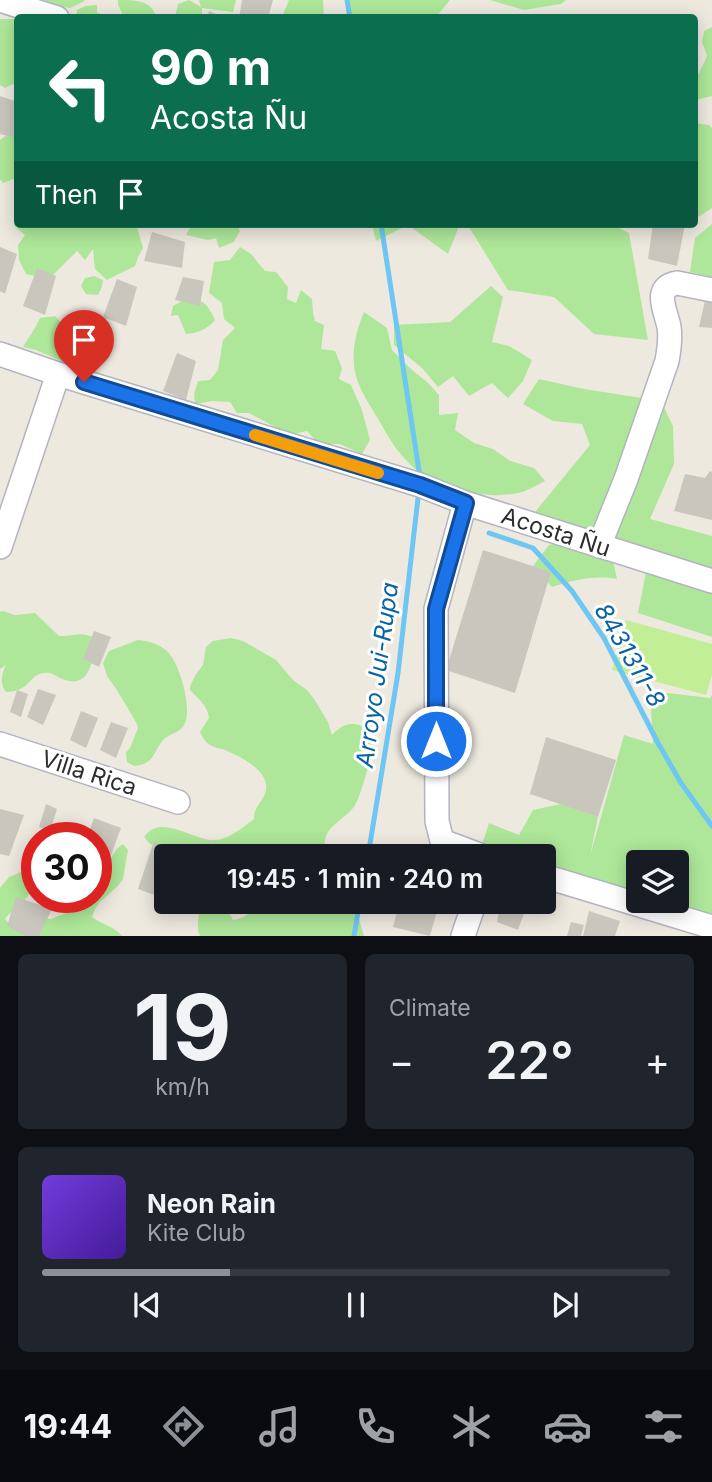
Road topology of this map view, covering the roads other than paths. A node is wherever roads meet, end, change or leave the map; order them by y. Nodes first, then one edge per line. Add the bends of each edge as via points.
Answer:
1 (0, 0) edge
2 (44, 14) edge
3 (712, 290) edge
4 (0, 354) edge
5 (58, 374) junction
6 (466, 503) junction
7 (600, 546) junction
8 (0, 547) edge
9 (712, 581) edge
10 (0, 744) edge
11 (178, 802) dead end
12 (450, 844) edge
13 (556, 880) edge
14 (471, 914) edge
15 (712, 927) edge
16 (463, 936) edge

1 - 2 street
3 - 7 street via 677,284 663,292 669,327 667,361
4 - 5 street, Acosta Ñu
5 - 6 street, Acosta Ñu
5 - 8 street
6 - 7 street, Acosta Ñu
6 - 12 street via 436,609 437,821 442,841
7 - 9 street, Acosta Ñu
10 - 11 street, Villa Rica
13 - 15 street
14 - 16 street

